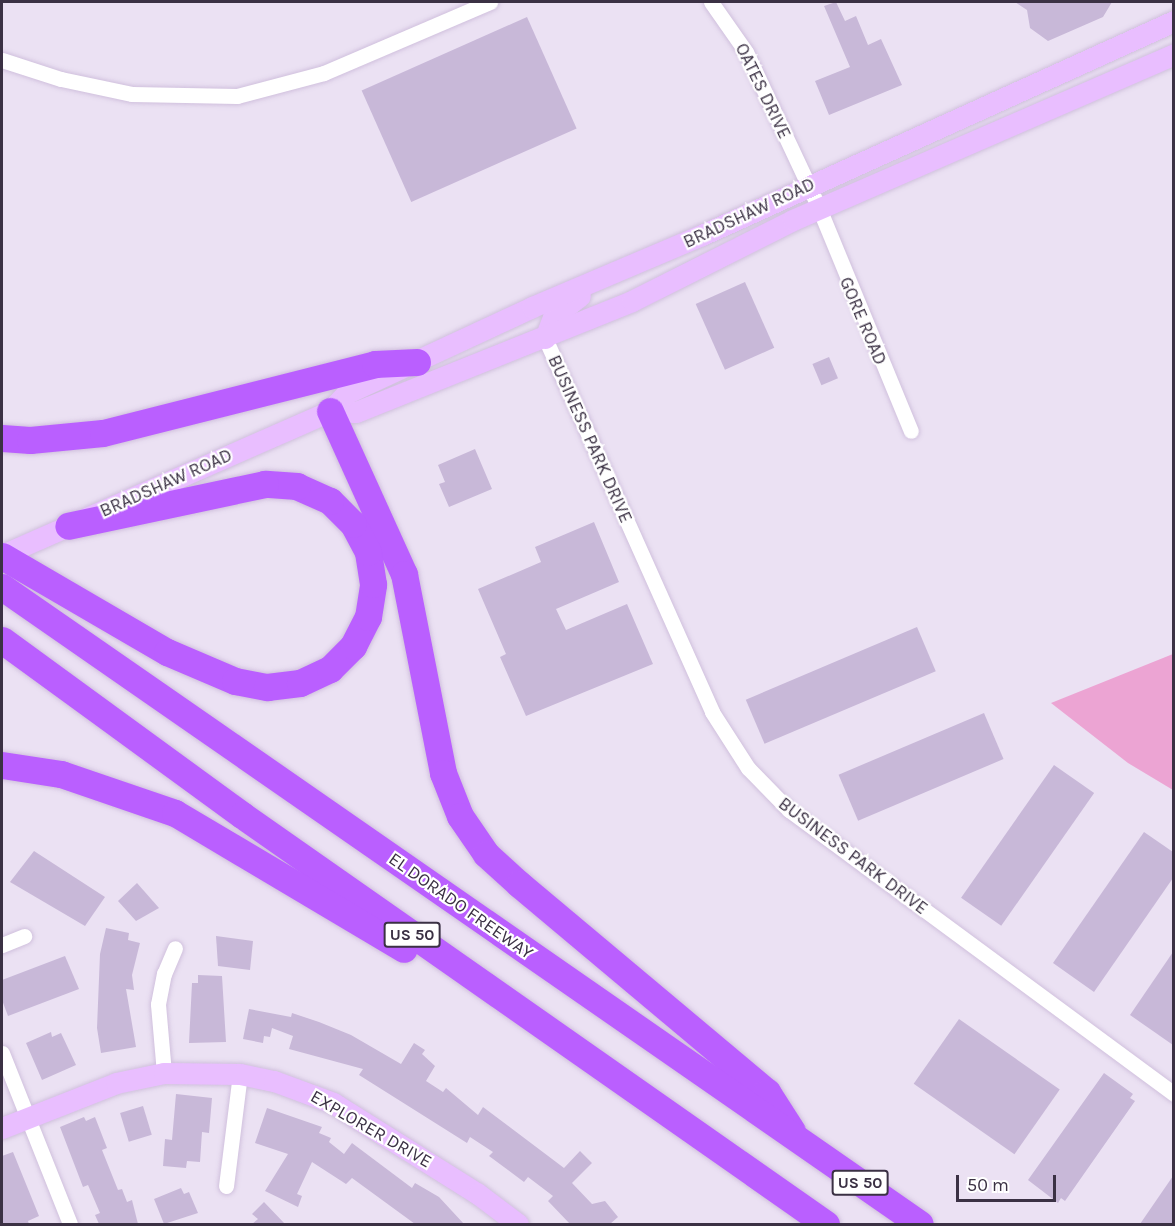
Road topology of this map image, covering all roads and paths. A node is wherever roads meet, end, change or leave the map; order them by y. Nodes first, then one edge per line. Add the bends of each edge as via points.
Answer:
1 (490, 2) edge
2 (711, 2) edge
3 (1173, 21) edge
4 (1173, 54) edge
5 (2, 60) edge
6 (808, 186) junction
7 (819, 208) junction
8 (629, 266) junction
9 (545, 338) junction
10 (417, 362) junction
11 (330, 411) junction
12 (911, 431) dead end
13 (2, 438) edge
14 (68, 526) junction
15 (2, 555) edge
16 (2, 587) edge
17 (2, 640) edge
18 (2, 649) edge
19 (51, 676) junction
20 (2, 765) edge
21 (24, 936) dead end
22 (2, 945) edge
23 (175, 948) dead end
24 (2, 1053) edge
25 (581, 1053) junction
26 (165, 1073) junction
27 (240, 1074) junction
28 (1173, 1094) edge
29 (27, 1117) junction
30 (2, 1128) edge
31 (799, 1142) junction
32 (226, 1186) dead end
33 (512, 1223) edge
34 (70, 1224) edge
35 (826, 1224) edge
36 (920, 1224) edge

1 - 5 street via 355,61 237,96 132,94 61,79
2 - 6 street, OATES DRIVE via 746,52
3 - 6 main road, BRADSHAW ROAD
4 - 7 main road, BRADSHAW ROAD
6 - 7 street, OATES DRIVE
6 - 8 main road, BRADSHAW ROAD
7 - 9 main road, BRADSHAW ROAD via 632,301
7 - 12 street, GORE ROAD
8 - 9 main road via 566,304 553,317
8 - 10 main road, BRADSHAW ROAD
9 - 11 main road, BRADSHAW ROAD via 356,412
9 - 28 street, BUSINESS PARK DRIVE via 712,712 748,768 789,810
10 - 11 main road, BRADSHAW ROAD via 347,393
10 - 13 highway via 375,364 103,433 30,440
11 - 14 main road, BRADSHAW ROAD
11 - 31 highway via 404,574 443,773 460,816 486,854 519,884 767,1092
14 - 15 main road, BRADSHAW ROAD
14 - 15 highway via 265,484 297,486 330,501 353,524 368,552 373,584 368,617 353,646 330,669 300,683 267,687 235,681 167,652
16 - 31 highway, EL DORADO FREEWAY / US 50
17 - 19 highway, US 50
18 - 19 highway
19 - 25 highway, US 50
20 - 25 highway via 61,774 175,813
21 - 22 street
23 - 26 street via 158,1004
24 - 29 street
25 - 35 highway, US 50
26 - 27 main road, EXPLORER DRIVE
26 - 29 main road, EXPLORER DRIVE via 116,1083
27 - 32 street
27 - 33 main road, EXPLORER DRIVE via 274,1081 333,1103
29 - 30 main road, EXPLORER DRIVE
29 - 34 street
31 - 36 highway, EL DORADO FREEWAY / US 50

